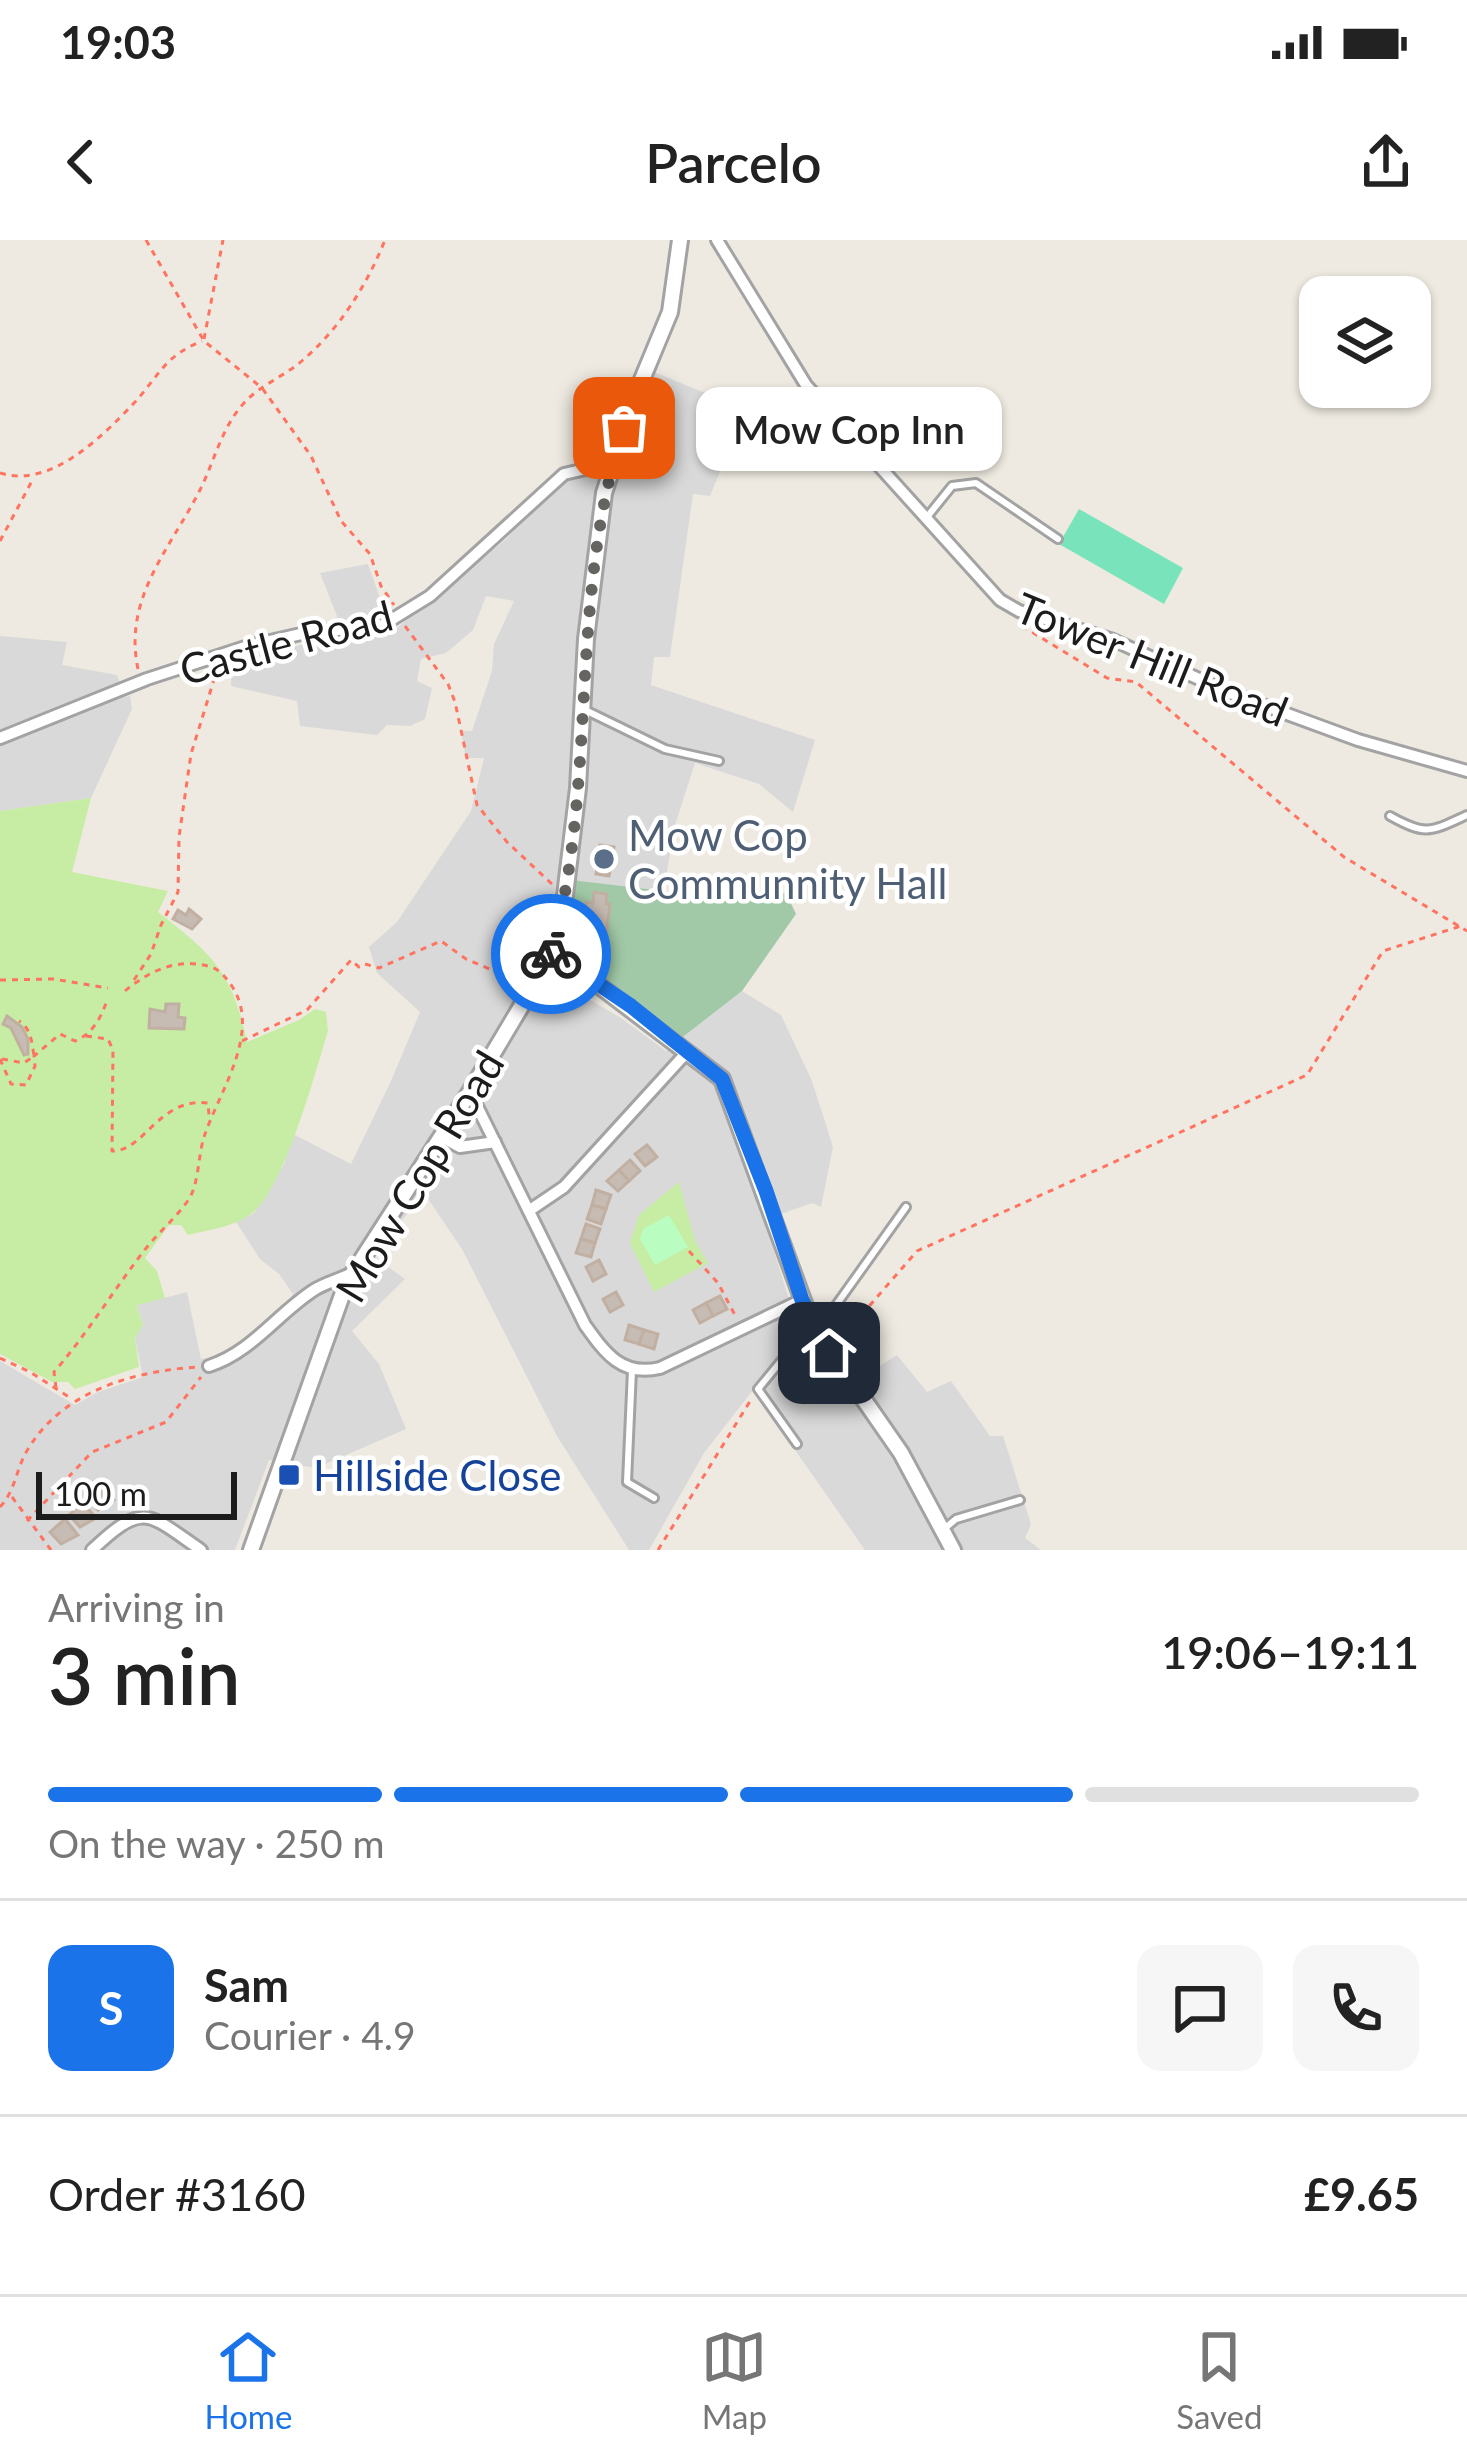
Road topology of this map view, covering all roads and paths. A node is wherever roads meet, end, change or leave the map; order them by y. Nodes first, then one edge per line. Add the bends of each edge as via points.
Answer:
1 (146, 240) edge
2 (223, 240) edge
3 (385, 240) edge
4 (680, 240) edge
5 (717, 240) edge
6 (204, 341) junction
7 (262, 388) junction
8 (612, 464) junction
9 (0, 473) edge
10 (34, 477) junction
11 (927, 517) junction
12 (1058, 539) dead end
13 (0, 541) edge
14 (1018, 611) junction
15 (400, 617) junction
16 (220, 655) junction
17 (140, 682) junction
18 (582, 709) junction
19 (0, 738) edge
20 (719, 761) dead end
21 (1467, 771) edge
22 (1467, 815) edge
23 (1390, 816) dead end
24 (566, 891) junction
25 (1461, 926) junction
26 (1467, 931) edge
27 (550, 958) junction
28 (0, 980) edge
29 (534, 986) junction
30 (108, 988) dead end
31 (107, 998) dead end
32 (19, 1021) dead end
33 (86, 1036) junction
34 (240, 1042) junction
35 (688, 1052) junction
36 (34, 1056) junction
37 (0, 1059) edge
38 (470, 1091) junction
39 (211, 1120) junction
40 (440, 1136) junction
41 (495, 1142) junction
42 (906, 1207) dead end
43 (530, 1210) junction
44 (689, 1251) dead end
45 (353, 1272) junction
46 (802, 1300) junction
47 (742, 1328) junction
48 (814, 1328) junction
49 (829, 1353) junction
50 (0, 1358) edge
51 (209, 1366) junction
52 (632, 1370) junction
53 (56, 1388) junction
54 (758, 1389) junction
55 (73, 1400) junction
56 (796, 1444) dead end
57 (10, 1496) junction
58 (654, 1498) dead end
59 (1020, 1500) dead end
60 (0, 1507) edge
61 (27, 1521) junction
62 (941, 1531) junction
63 (51, 1550) edge
64 (92, 1550) edge
65 (201, 1550) edge
66 (251, 1550) edge
67 (658, 1550) edge
68 (953, 1550) edge

1 - 6 path
2 - 6 path
3 - 7 path via 356,300 326,338
4 - 8 street, Mow Cop Road via 670,312
5 - 11 street, Tower Hill Road via 806,386
6 - 7 path
6 - 10 path via 160,366 136,402 76,455
7 - 15 path via 311,456
7 - 17 path via 228,424 136,610
8 - 15 street, Castle Road via 564,473
8 - 18 street, Mow Cop Road
9 - 10 path
10 - 13 path
11 - 12 lane via 952,487 976,483
11 - 14 street, Tower Hill Road
14 - 21 street, Tower Hill Road via 1113,640 1358,740
14 - 25 path via 1024,629 1107,678 1136,682 1344,857
15 - 16 street, Castle Road
15 - 24 path via 448,684 477,805 536,872
16 - 17 street, Castle Road
16 - 34 path via 191,754 178,892 152,954 125,991 183,961 215,967 241,1010
17 - 19 street, Castle Road
18 - 20 lane via 665,749
18 - 24 street, Mow Cop Road
22 - 23 lane via 1419,832
24 - 27 street, Mow Cop Road
25 - 26 path
25 - 49 path via 1383,951 1306,1076 917,1251
27 - 29 street, Mow Cop Road
27 - 35 street
28 - 30 path
29 - 34 path via 441,941 380,968 351,960 307,1010
29 - 38 street, Mow Cop Road
31 - 33 path
32 - 36 path
33 - 36 path via 54,1036
33 - 39 path via 108,1039 112,1050 112,1151 192,1103 208,1103
34 - 39 path
35 - 43 street via 564,1187
35 - 46 street via 731,1096
36 - 37 path via 24,1063
36 - 37 path via 26,1084 17,1086
38 - 40 street, Mow Cop Road
38 - 41 street
39 - 53 path via 192,1196 54,1372
40 - 41 street via 460,1147
40 - 45 street, Mow Cop Road
41 - 43 street
42 - 48 lane
43 - 52 street via 585,1324 606,1354
44 - 47 path
45 - 51 street via 314,1289 229,1359
45 - 66 street, Mow Cop Road
46 - 47 street
46 - 48 street
47 - 52 street via 660,1368
48 - 49 street
48 - 54 lane via 800,1334
49 - 62 street via 901,1454
50 - 53 path
51 - 55 path via 134,1377
51 - 61 path via 166,1422 92,1452
52 - 58 lane via 627,1482
53 - 55 path
54 - 56 lane
54 - 67 path
55 - 57 path via 24,1454
57 - 60 path
57 - 61 path
59 - 62 lane
61 - 63 path
62 - 68 street
64 - 65 street via 141,1516

